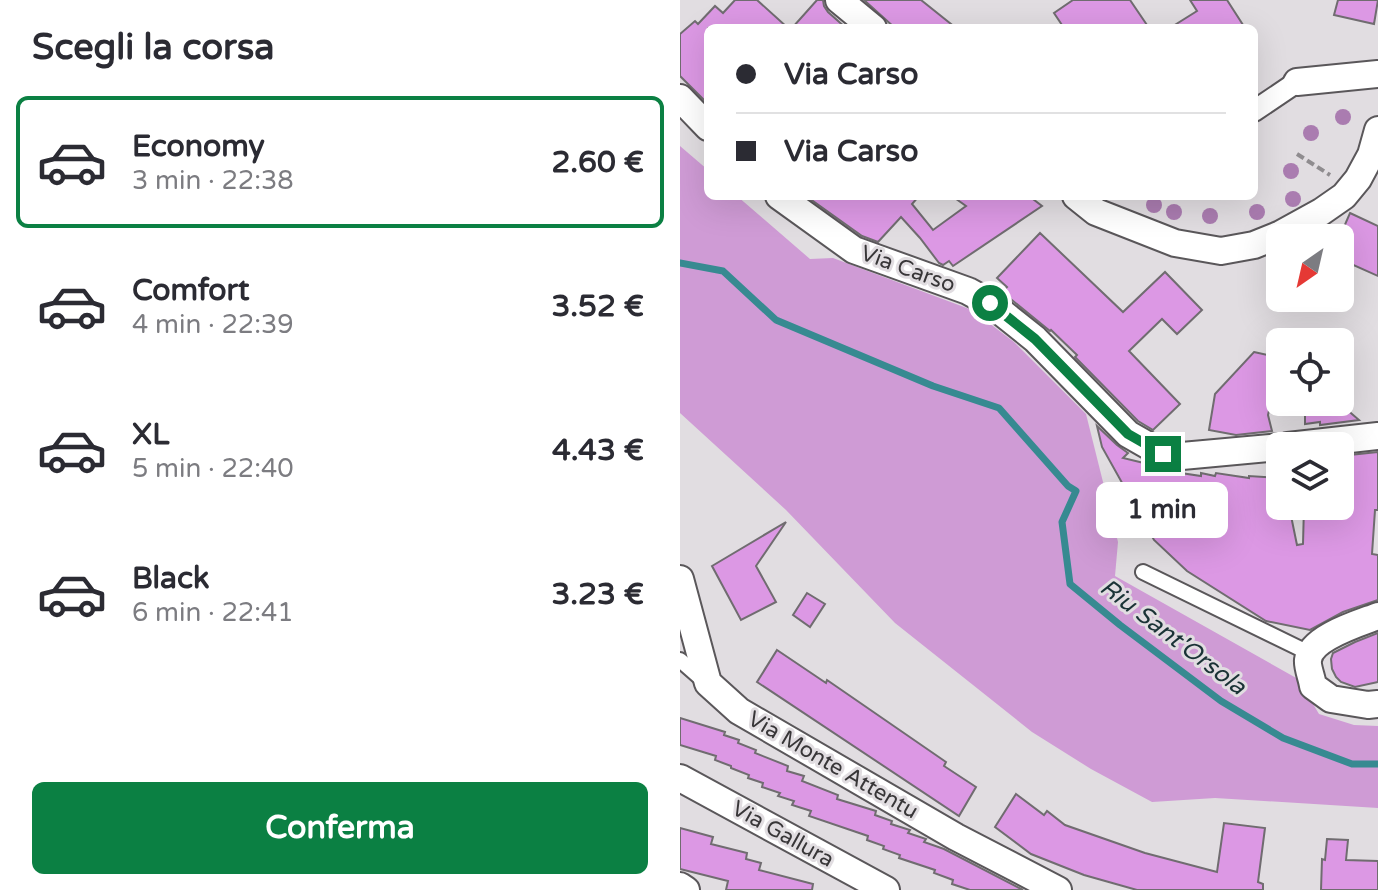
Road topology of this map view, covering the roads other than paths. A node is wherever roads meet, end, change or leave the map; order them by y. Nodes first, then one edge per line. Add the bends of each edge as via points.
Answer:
1 (839, 0) edge
2 (868, 24) edge
3 (1378, 74) edge
4 (1297, 82) joint
5 (680, 98) edge
6 (1258, 108) edge
7 (704, 123) edge
8 (1378, 130) edge
9 (1358, 183) edge
10 (785, 200) edge
11 (1081, 200) edge
12 (1378, 436) edge
13 (1354, 439) edge
14 (1266, 448) edge
15 (1143, 572) dead end
16 (680, 579) edge
17 (1378, 616) edge
18 (1311, 654) junction
19 (680, 660) edge
20 (708, 683) junction
21 (1378, 704) edge
22 (680, 778) edge
23 (680, 886) edge
24 (686, 890) edge
25 (886, 890) edge
26 (1058, 890) edge

1 - 2 street
3 - 4 street
4 - 6 street
5 - 7 street
8 - 9 street
9 - 11 street via 1281,234 1221,251 1144,232
10 - 14 street, Via Carso via 854,250 990,303 1035,339 1128,434 1163,454
12 - 13 street
15 - 18 lane
16 - 20 street
17 - 18 street via 1338,631
18 - 21 street via 1313,686 1331,699
19 - 20 lane
20 - 26 street, Via Monte Attentu via 739,711
22 - 25 street, Via Gallura
23 - 24 street

